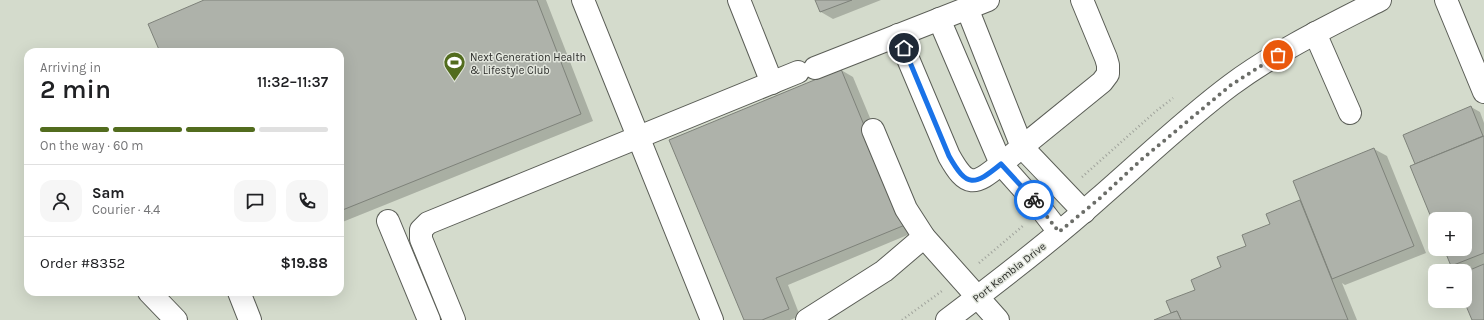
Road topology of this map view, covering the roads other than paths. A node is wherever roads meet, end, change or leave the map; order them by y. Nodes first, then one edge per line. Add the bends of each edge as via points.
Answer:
1 (583, 0) edge
2 (739, 0) edge
3 (988, 0) edge
4 (1082, 0) edge
5 (1380, 0) edge
6 (1446, 0) edge
7 (967, 8) junction
8 (939, 19) junction
9 (1315, 33) junction
10 (898, 35) junction
11 (772, 83) junction
12 (1484, 92) edge
13 (1350, 113) dead end
14 (874, 130) dead end
15 (638, 137) junction
16 (1022, 147) junction
17 (1001, 164) junction
18 (1084, 212) junction
19 (388, 221) dead end
20 (1059, 232) junction
21 (924, 237) junction
22 (154, 296) edge
23 (241, 296) edge
24 (978, 297) junction
25 (176, 320) edge
26 (250, 320) edge
27 (429, 320) edge
28 (454, 320) edge
29 (711, 320) edge
30 (807, 320) edge
31 (947, 320) edge
32 (998, 320) edge

1 - 15 street
2 - 11 street
3 - 7 street
4 - 16 street via 1106,58 1108,74 1102,82
5 - 9 street, Port Kembla Drive
6 - 12 street
7 - 8 street
7 - 16 street
8 - 10 street
8 - 17 street
9 - 13 street
9 - 18 street, Port Kembla Drive via 1231,85 1141,160
10 - 11 street
10 - 17 street via 949,156 958,171 966,180 976,181
11 - 15 street
14 - 21 street via 906,209
15 - 28 street via 428,223 421,230 421,239
15 - 29 street
16 - 17 street
16 - 18 street
17 - 20 street
18 - 20 street, Port Kembla Drive
19 - 27 street
20 - 24 street, Port Kembla Drive
21 - 24 street
21 - 30 street via 884,271
22 - 25 street
23 - 26 street
24 - 31 street, Port Kembla Drive
24 - 32 street

